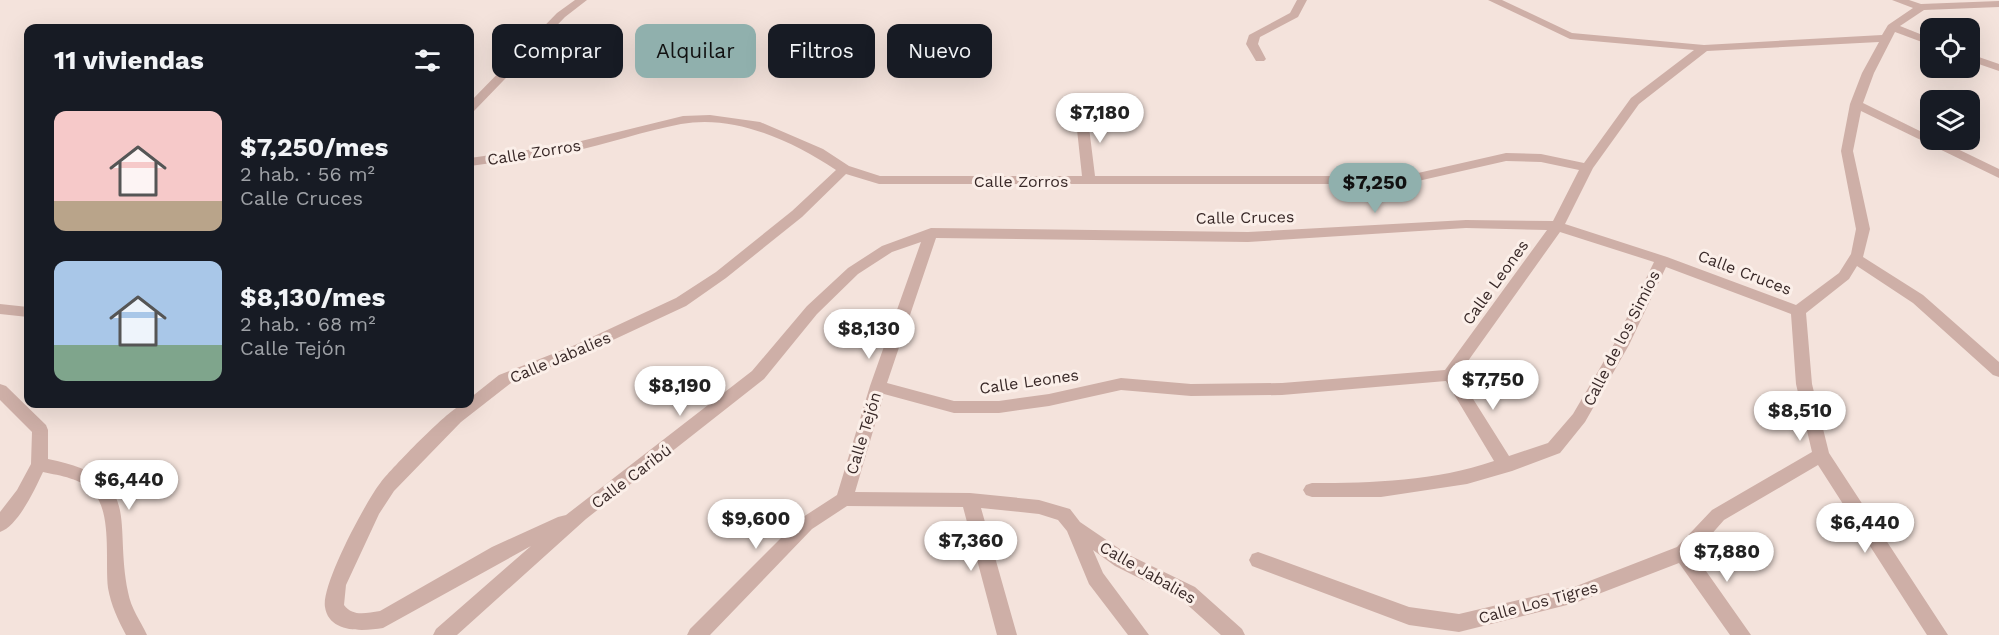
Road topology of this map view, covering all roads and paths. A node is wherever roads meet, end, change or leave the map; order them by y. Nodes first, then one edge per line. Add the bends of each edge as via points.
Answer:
1 (582, 0) edge
2 (1302, 0) edge
3 (1493, 0) edge
4 (1897, 0) edge
5 (1999, 4) edge
6 (1921, 6) junction
7 (1889, 33) junction
8 (1920, 40) edge
9 (1704, 48) junction
10 (1260, 59) dead end
11 (1980, 61) edge
12 (1999, 68) edge
13 (474, 104) edge
14 (1856, 104) junction
15 (1081, 111) dead end
16 (474, 161) edge
17 (1587, 168) junction
18 (844, 170) junction
19 (1999, 174) edge
20 (1089, 180) junction
21 (1557, 226) junction
22 (931, 232) junction
23 (1855, 258) junction
24 (1662, 260) junction
25 (0, 309) edge
26 (1798, 311) junction
27 (24, 312) edge
28 (1999, 371) edge
29 (1450, 375) junction
30 (878, 386) junction
31 (0, 390) edge
32 (474, 403) edge
33 (468, 408) edge
34 (1821, 455) junction
35 (39, 464) junction
36 (1506, 466) junction
37 (1312, 490) dead end
38 (843, 499) junction
39 (970, 500) junction
40 (580, 514) junction
41 (0, 525) edge
42 (1074, 527) junction
43 (1683, 553) junction
44 (1258, 560) dead end
45 (137, 635) edge
46 (443, 635) edge
47 (697, 635) edge
48 (1007, 635) edge
49 (1139, 635) edge
50 (1236, 635) edge
51 (1741, 635) edge
52 (1938, 635) edge

1 - 13 street via 561,15
2 - 10 street via 1294,15 1255,35 1252,44
3 - 9 street via 1570,36
4 - 6 street
5 - 6 street
6 - 7 street
7 - 8 street
7 - 9 street
7 - 14 street
9 - 17 street, Calle Leones via 1635,101
11 - 12 street
14 - 19 street
14 - 23 street via 1847,151 1863,229
15 - 20 street
16 - 18 street, Calle Zorros via 569,148 683,120 710,119 756,125 818,152
17 - 20 street, Calle Zorros via 1515,156 1418,177 1371,180
17 - 21 street, Calle Leones
18 - 20 street, Calle Zorros via 879,180 909,182
18 - 32 street, Calle Jabalies via 797,214 681,302 505,379
21 - 22 street, Calle Cruces via 1466,224 1248,237
21 - 24 street, Calle Cruces
21 - 29 street, Calle Leones
22 - 30 street, Calle Tejón
22 - 40 street, Calle Caribú via 887,249 853,271 812,310 759,375
23 - 26 street via 1844,276
23 - 28 street via 1918,299
24 - 26 street, Calle Cruces
24 - 36 street, Calle de los Simios via 1621,345 1579,418 1554,448
25 - 27 street
26 - 34 street via 1798,356
29 - 30 street, Calle Leones via 1282,389 1191,390 1121,384 999,407 954,407
29 - 36 street
30 - 38 street, Calle Tejón
31 - 35 street via 40,430
33 - 40 street, Calle Jabalies via 388,486 372,510 337,585 334,607 342,618 362,623 383,619 498,553
34 - 43 street, Calle Los Tigres via 1718,515
34 - 52 street
35 - 41 street via 23,495
35 - 45 street via 89,478 108,495 117,587 124,617
36 - 37 street, Calle de los Simios via 1467,477 1381,490
38 - 39 street, Calle Jabalies
38 - 47 street via 806,524
39 - 42 street, Calle Jabalies via 1039,507 1064,514
39 - 48 street
40 - 46 street, Calle Caribú
42 - 49 street via 1096,578
42 - 50 street, Calle Jabalies via 1121,560 1188,593
43 - 44 street, Calle Los Tigres via 1575,595 1459,623 1409,616
43 - 51 street

